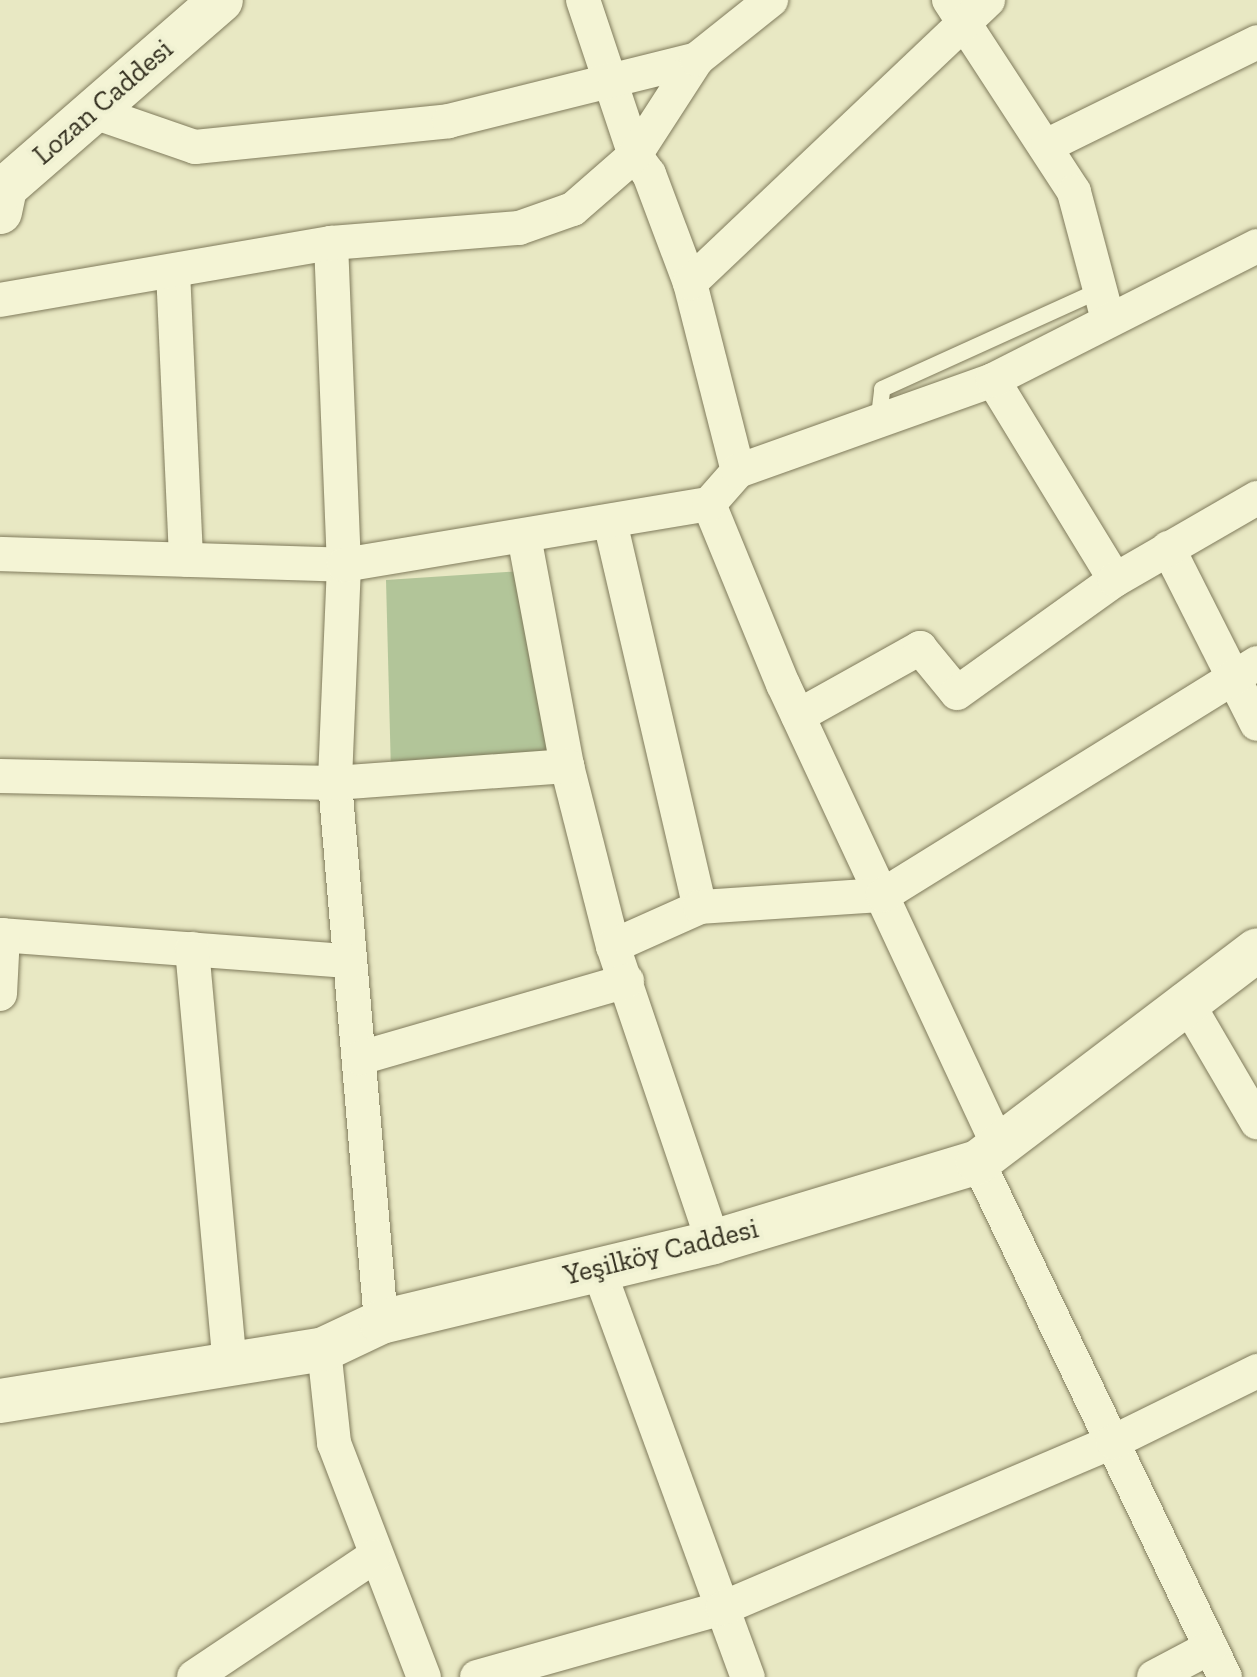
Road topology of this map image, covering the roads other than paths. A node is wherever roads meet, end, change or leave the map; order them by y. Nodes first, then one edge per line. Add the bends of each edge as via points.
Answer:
1 (221, 0) edge
2 (583, 0) edge
3 (771, 0) edge
4 (968, 8) edge
5 (1257, 42) edge
6 (697, 59) junction
7 (607, 80) junction
8 (91, 111) junction
9 (1048, 145) junction
10 (635, 155) junction
11 (2, 195) edge
12 (331, 243) junction
13 (1257, 246) edge
14 (173, 271) junction
15 (690, 283) junction
16 (0, 300) edge
17 (1104, 305) junction
18 (993, 380) junction
19 (878, 424) junction
20 (738, 471) junction
21 (1257, 498) edge
22 (709, 504) junction
23 (611, 526) junction
24 (524, 536) junction
25 (1168, 548) junction
26 (0, 554) edge
27 (186, 560) junction
28 (344, 565) junction
29 (1115, 580) junction
30 (1246, 672) edge
31 (798, 716) junction
32 (1257, 724) edge
33 (567, 766) junction
34 (0, 776) edge
35 (335, 783) junction
36 (883, 895) junction
37 (700, 907) junction
38 (2, 935) edge
39 (613, 946) junction
40 (192, 949) junction
41 (1257, 950) edge
42 (348, 961) junction
43 (627, 981) junction
44 (0, 994) edge
45 (1185, 999) junction
46 (360, 1058) junction
47 (1257, 1122) edge
48 (988, 1155) junction
49 (713, 1242) junction
50 (598, 1268) junction
51 (381, 1322) junction
52 (324, 1349) junction
53 (230, 1363) junction
54 (1257, 1371) edge
55 (0, 1401) edge
56 (1113, 1442) junction
57 (373, 1557) junction
58 (723, 1608) junction
59 (1218, 1662) edge
60 (194, 1677) edge
61 (424, 1677) edge
62 (477, 1677) edge
63 (748, 1677) edge
64 (1154, 1677) edge

1 - 8 street, Lozan Caddesi
2 - 7 street
3 - 6 street
4 - 9 street
4 - 15 street
5 - 9 street
6 - 7 street
6 - 10 street
7 - 8 street via 449,121 195,147
7 - 10 street
8 - 11 street, Lozan Caddesi
9 - 17 street via 1074,192
10 - 12 street via 573,209 519,228
10 - 15 street via 649,174
12 - 14 street
12 - 28 street
13 - 17 street
14 - 16 street
14 - 27 street
15 - 20 street
17 - 18 street
17 - 19 lane via 882,389
18 - 19 street
18 - 29 street
19 - 20 street
20 - 22 street
21 - 25 street
22 - 23 street
22 - 31 street
23 - 24 street
23 - 37 street
24 - 28 street
24 - 33 street
25 - 29 street
25 - 30 street
26 - 27 street
27 - 28 street
28 - 35 street
29 - 31 street via 957,693 920,648
30 - 32 street
30 - 36 street
31 - 36 street
33 - 35 street
33 - 39 street
34 - 35 street
35 - 42 street
36 - 37 street
36 - 48 street
37 - 39 street
38 - 40 street
38 - 44 street
39 - 43 street
40 - 42 street
40 - 53 street
41 - 45 street, Yeşilköy Caddesi
42 - 46 street
43 - 46 street
43 - 49 street
45 - 47 street
45 - 48 street, Yeşilköy Caddesi
46 - 51 street
48 - 49 street, Yeşilköy Caddesi
48 - 56 street
49 - 50 street, Yeşilköy Caddesi
50 - 51 street, Yeşilköy Caddesi
50 - 58 street
51 - 52 street, Yeşilköy Caddesi
52 - 53 street, Yeşilköy Caddesi
52 - 57 street via 334,1443
53 - 55 street, Yeşilköy Caddesi
54 - 56 street
56 - 58 street
56 - 59 street
57 - 60 street
57 - 61 street
58 - 62 street
58 - 63 street
59 - 64 street

